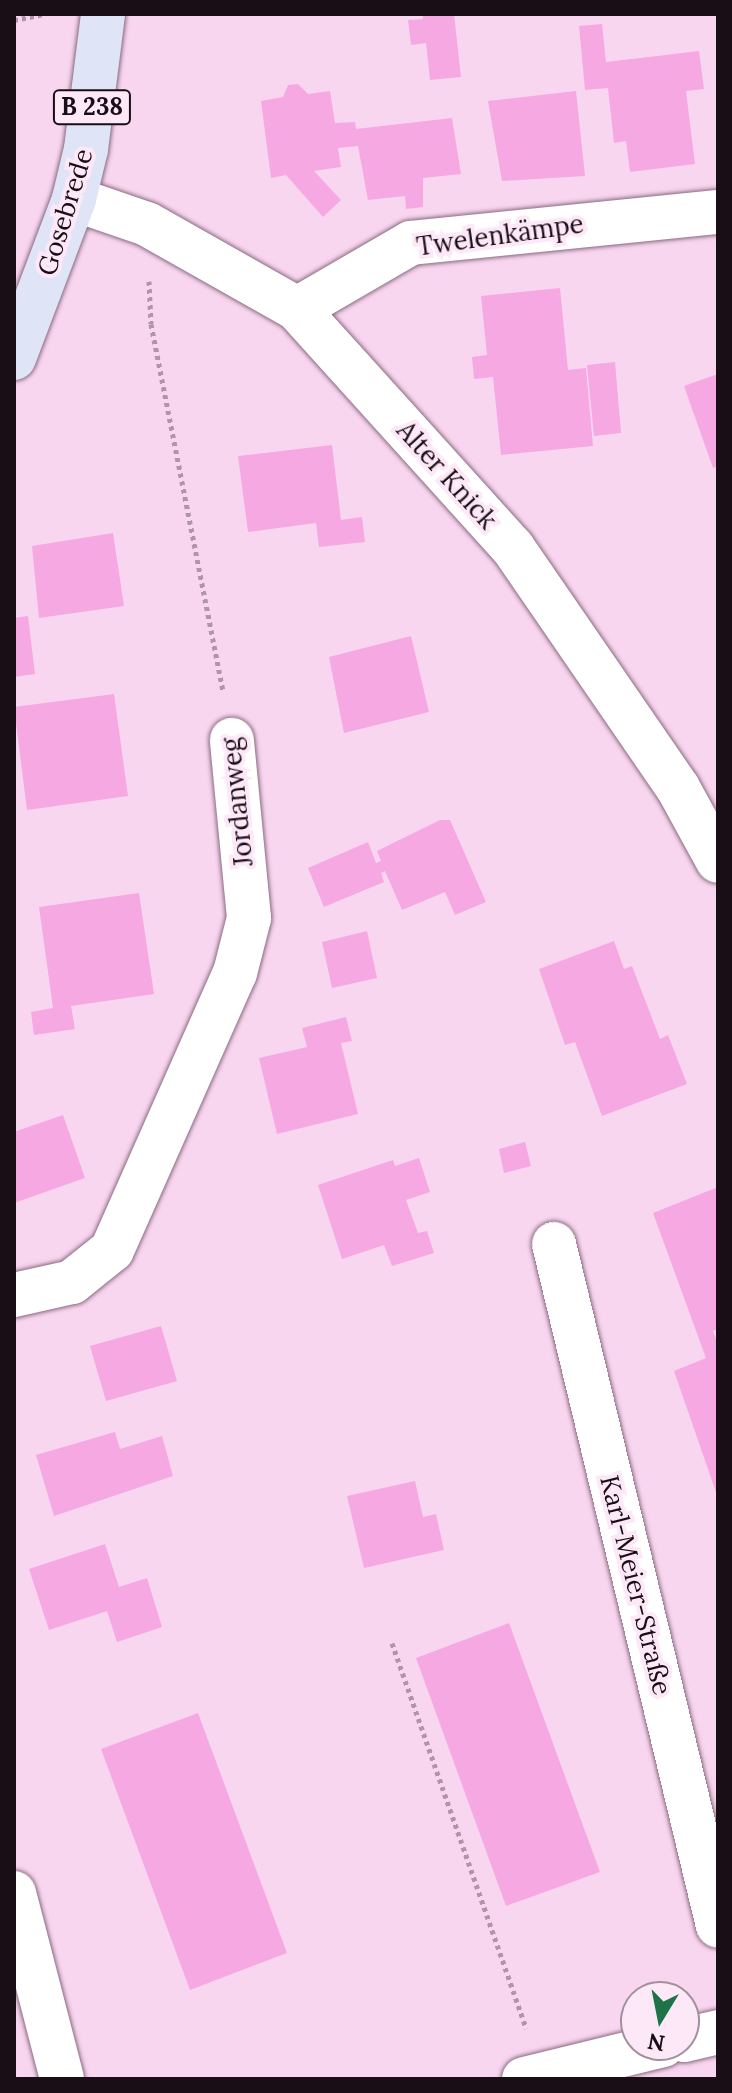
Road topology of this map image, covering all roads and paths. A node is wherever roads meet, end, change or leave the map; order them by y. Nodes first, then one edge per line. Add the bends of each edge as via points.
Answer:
1 (45, 14) edge
2 (103, 14) edge
3 (14, 20) edge
4 (74, 199) junction
5 (718, 212) edge
6 (147, 224) junction
7 (297, 309) junction
8 (14, 358) edge
9 (232, 740) joint
10 (718, 861) edge
11 (554, 1244) dead end
12 (14, 1295) edge
13 (392, 1643) dead end
14 (14, 1893) edge
15 (718, 1926) edge
16 (620, 2056) edge
17 (533, 2077) edge
18 (62, 2079) edge

1 - 3 path
2 - 4 main road, Gosebrede / B 238 via 86,149
4 - 6 street, Alter Knick
4 - 8 main road, Gosebrede / B 238
5 - 7 street, Twelenkämpe via 411,243
6 - 7 street, Alter Knick
6 - 9 path, Jordanweg via 151,324
7 - 10 street, Alter Knick via 513,548 678,788
9 - 12 street, Jordanweg via 249,918 235,973 112,1250 72,1282
11 - 15 street, Karl-Meier-Straße
13 - 17 path
14 - 18 street
16 - 17 street

